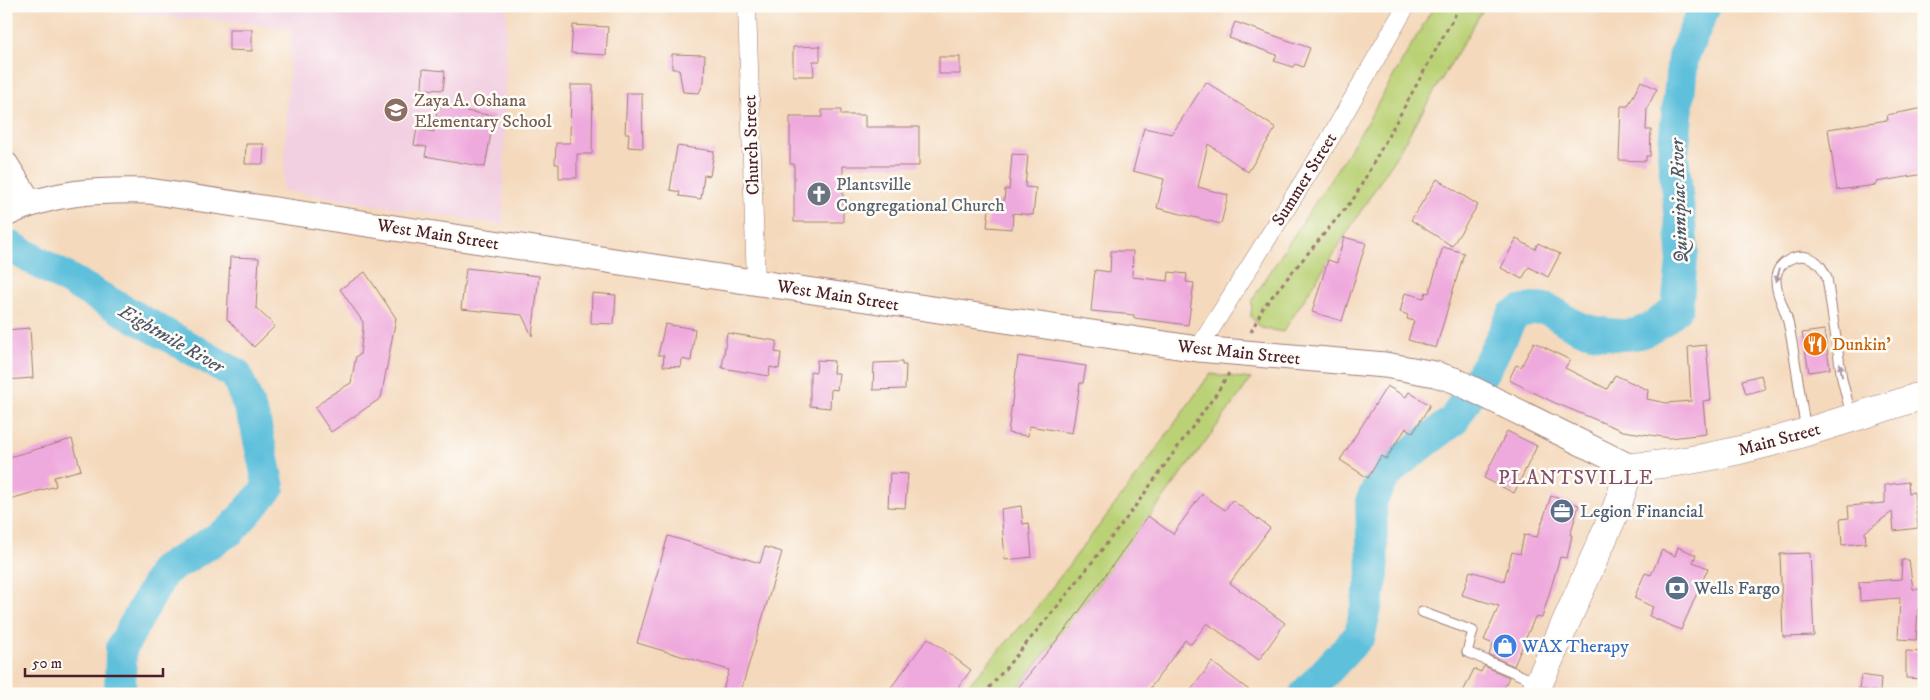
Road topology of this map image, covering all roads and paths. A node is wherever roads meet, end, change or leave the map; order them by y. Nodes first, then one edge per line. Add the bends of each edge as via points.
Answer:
1 (747, 6) edge
2 (1406, 6) edge
3 (6, 165) edge
4 (30, 203) junction
5 (6, 214) edge
6 (756, 283) junction
7 (1198, 349) junction
8 (1924, 395) edge
9 (1852, 418) junction
10 (1807, 431) junction
11 (1630, 467) junction
12 (1422, 612) dead end
13 (1537, 688) edge

1 - 6 street, Church Street
2 - 7 street, Summer Street via 1328,142
3 - 4 main road
4 - 5 main road, West Main Street
4 - 6 main road, West Main Street via 69,193 149,191
6 - 7 main road, West Main Street
7 - 11 main road, West Main Street via 1385,365 1435,374 1484,394
8 - 9 highway, Main Street
9 - 10 highway, Main Street
9 -> 10 lane via 1842,379 1827,278 1822,266 1810,258 1796,257 1778,268 1776,287 1788,323
10 - 11 highway, Main Street via 1667,465
11 - 13 highway via 1617,507
12 - 13 lane via 1474,631 1467,652

